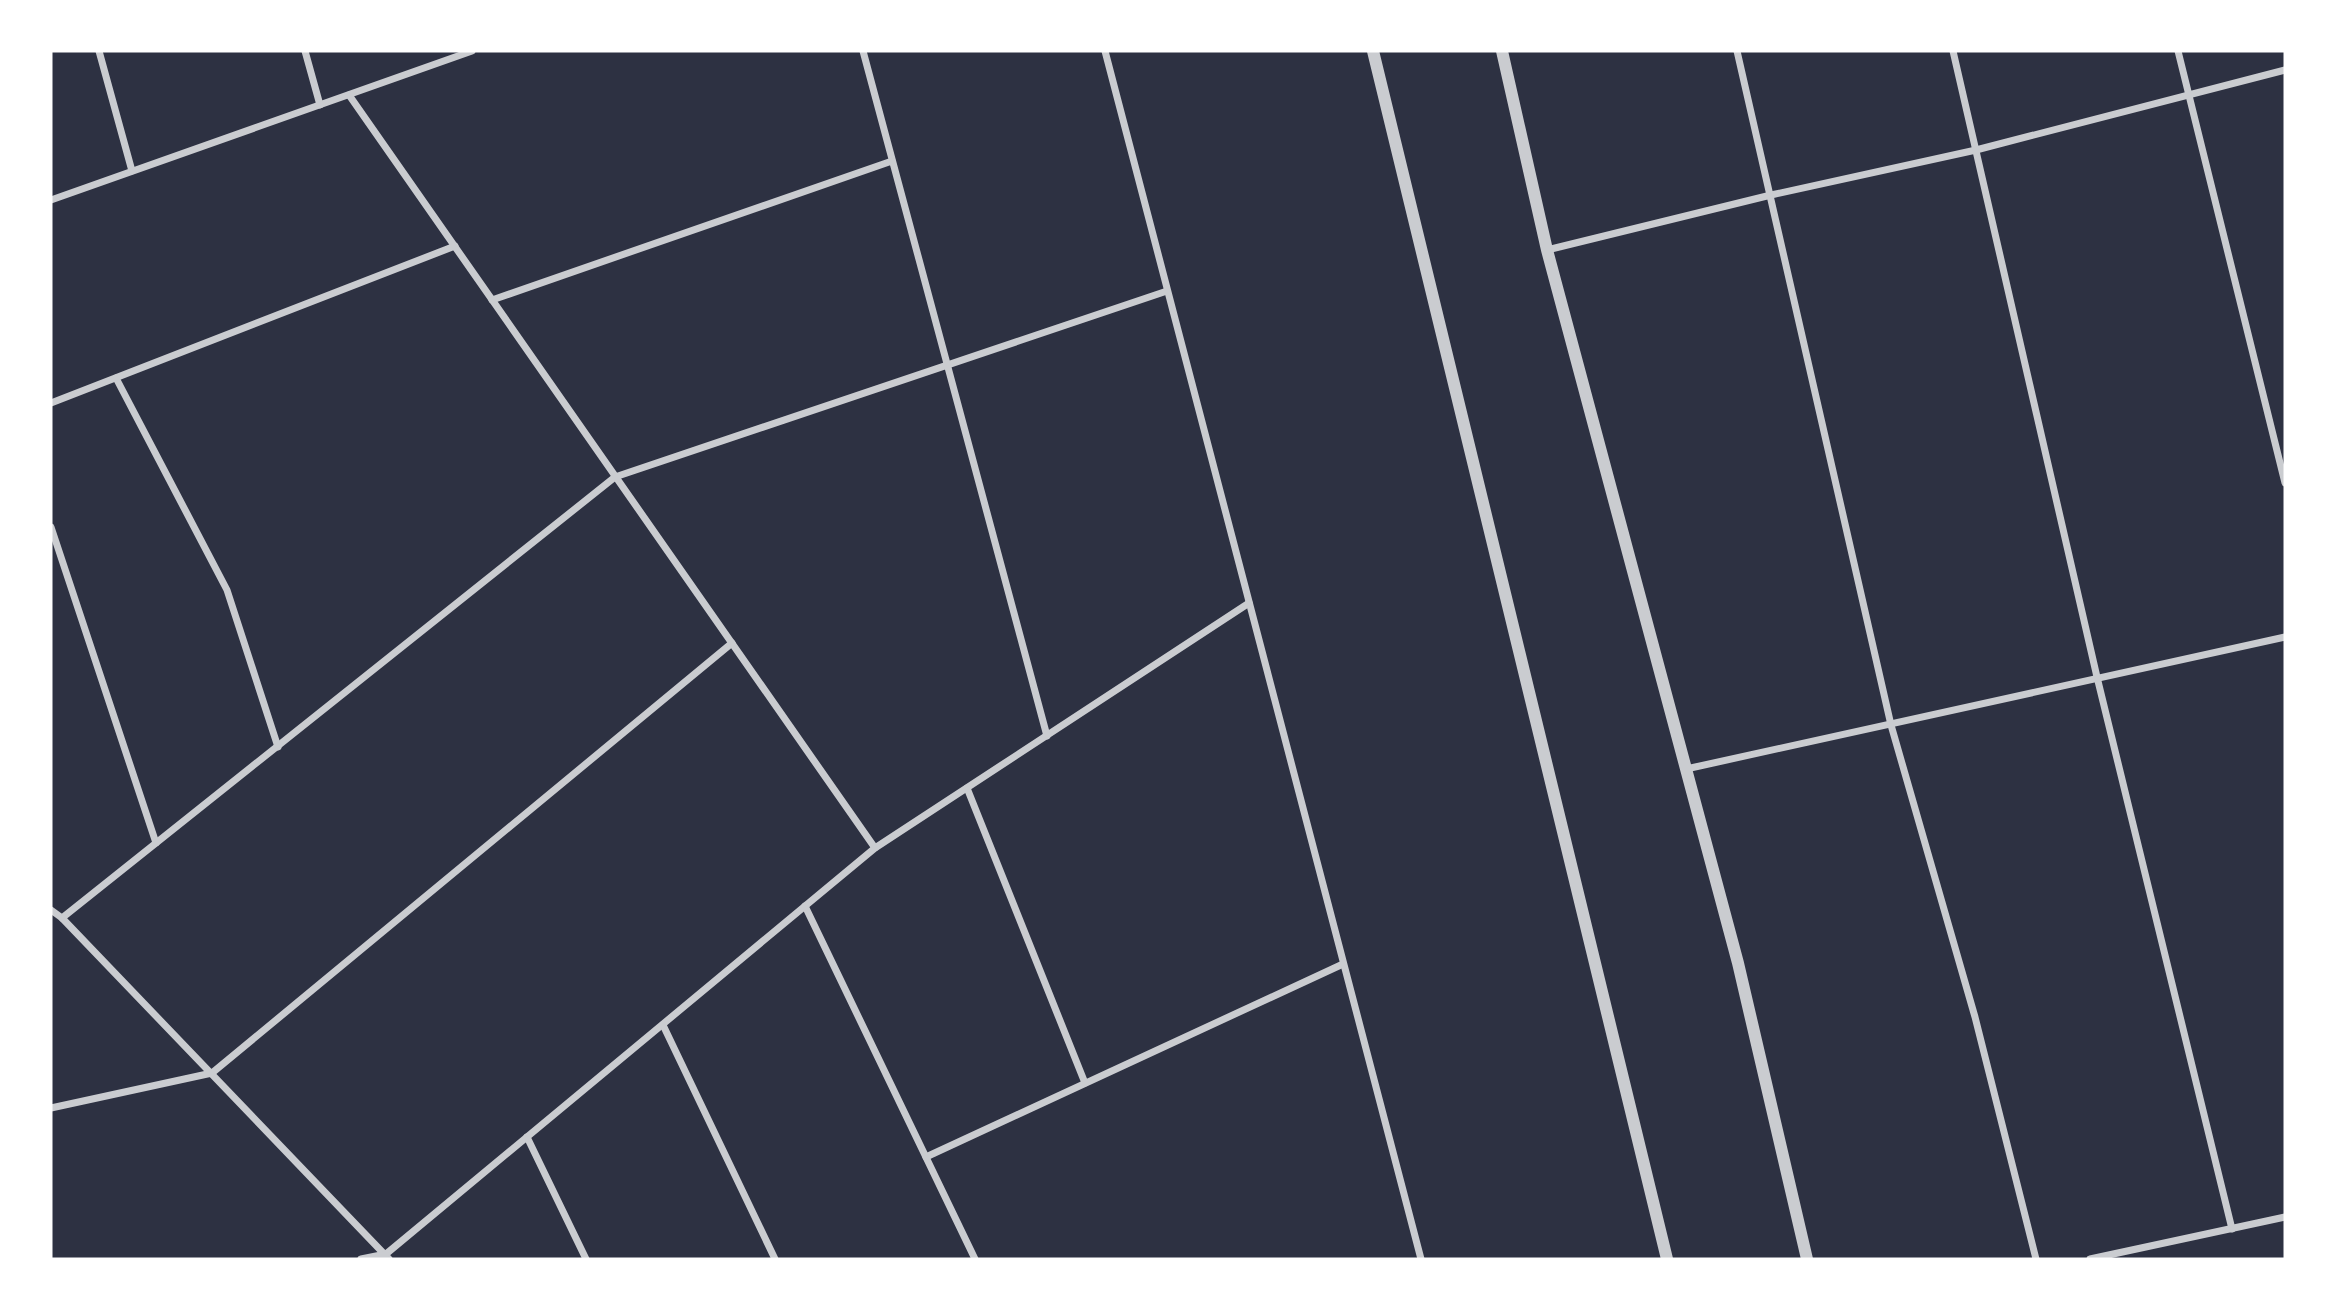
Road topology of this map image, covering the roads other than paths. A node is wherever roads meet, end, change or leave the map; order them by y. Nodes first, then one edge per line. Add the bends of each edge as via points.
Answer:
1 (99, 51) edge
2 (305, 51) edge
3 (472, 51) edge
4 (863, 51) edge
5 (1105, 51) edge
6 (1373, 51) edge
7 (1502, 51) edge
8 (1737, 51) edge
9 (1953, 51) edge
10 (2178, 51) edge
11 (2285, 70) edge
12 (2188, 93) junction
13 (349, 95) junction
14 (320, 105) junction
15 (1976, 149) junction
16 (892, 161) junction
17 (132, 171) junction
18 (1771, 195) junction
19 (51, 200) edge
20 (455, 246) junction
21 (1547, 250) junction
22 (1167, 291) junction
23 (492, 300) junction
24 (947, 365) junction
25 (116, 377) junction
26 (51, 403) edge
27 (615, 477) junction
28 (2285, 483) edge
29 (51, 527) edge
30 (1250, 603) junction
31 (2285, 638) edge
32 (732, 643) junction
33 (2097, 677) junction
34 (1891, 725) junction
35 (1047, 736) junction
36 (278, 747) junction
37 (1686, 769) junction
38 (967, 788) junction
39 (156, 844) junction
40 (875, 848) junction
41 (805, 906) junction
42 (51, 910) edge
43 (62, 918) junction
44 (1343, 964) junction
45 (663, 1025) junction
46 (212, 1073) junction
47 (1085, 1083) junction
48 (51, 1108) edge
49 (527, 1137) junction
50 (926, 1157) junction
51 (2285, 1217) edge
52 (2232, 1228) junction
53 (388, 1257) edge
54 (361, 1259) edge
55 (586, 1259) edge
56 (775, 1259) edge
57 (975, 1259) edge
58 (1421, 1259) edge
59 (1667, 1259) edge
60 (1807, 1259) edge
61 (2036, 1259) edge
62 (2090, 1259) edge

1 - 17 street
2 - 14 street
3 - 13 street
4 - 16 street
5 - 22 street
6 - 59 street
7 - 21 street
8 - 18 street
9 - 15 street
10 - 12 street
11 - 12 street
12 - 15 street
12 - 28 street
13 - 14 street
13 - 20 street
14 - 17 street
15 - 18 street
15 - 33 street
16 - 23 street
16 - 24 street
17 - 19 street
18 - 21 street
18 - 34 street
20 - 23 street
20 - 25 street
21 - 37 street
22 - 24 street
22 - 30 street
23 - 27 street
24 - 27 street
24 - 35 street
25 - 26 street
25 - 36 street via 227,590
27 - 32 street
27 - 36 street
29 - 39 street
30 - 35 street
30 - 44 street
31 - 33 street
32 - 40 street
32 - 46 street
33 - 34 street
33 - 52 street
34 - 37 street
34 - 61 street via 1975,1017
35 - 38 street
36 - 39 street
37 - 60 street via 1738,963
38 - 40 street
38 - 47 street
39 - 43 street
40 - 41 street
41 - 45 street
41 - 50 street
42 - 43 street
43 - 46 street
44 - 47 street
44 - 58 street
45 - 49 street
45 - 56 street
46 - 48 street
46 - 53 street
47 - 50 street
49 - 53 street
49 - 55 street
50 - 57 street
51 - 52 street
52 - 62 street
53 - 54 street

